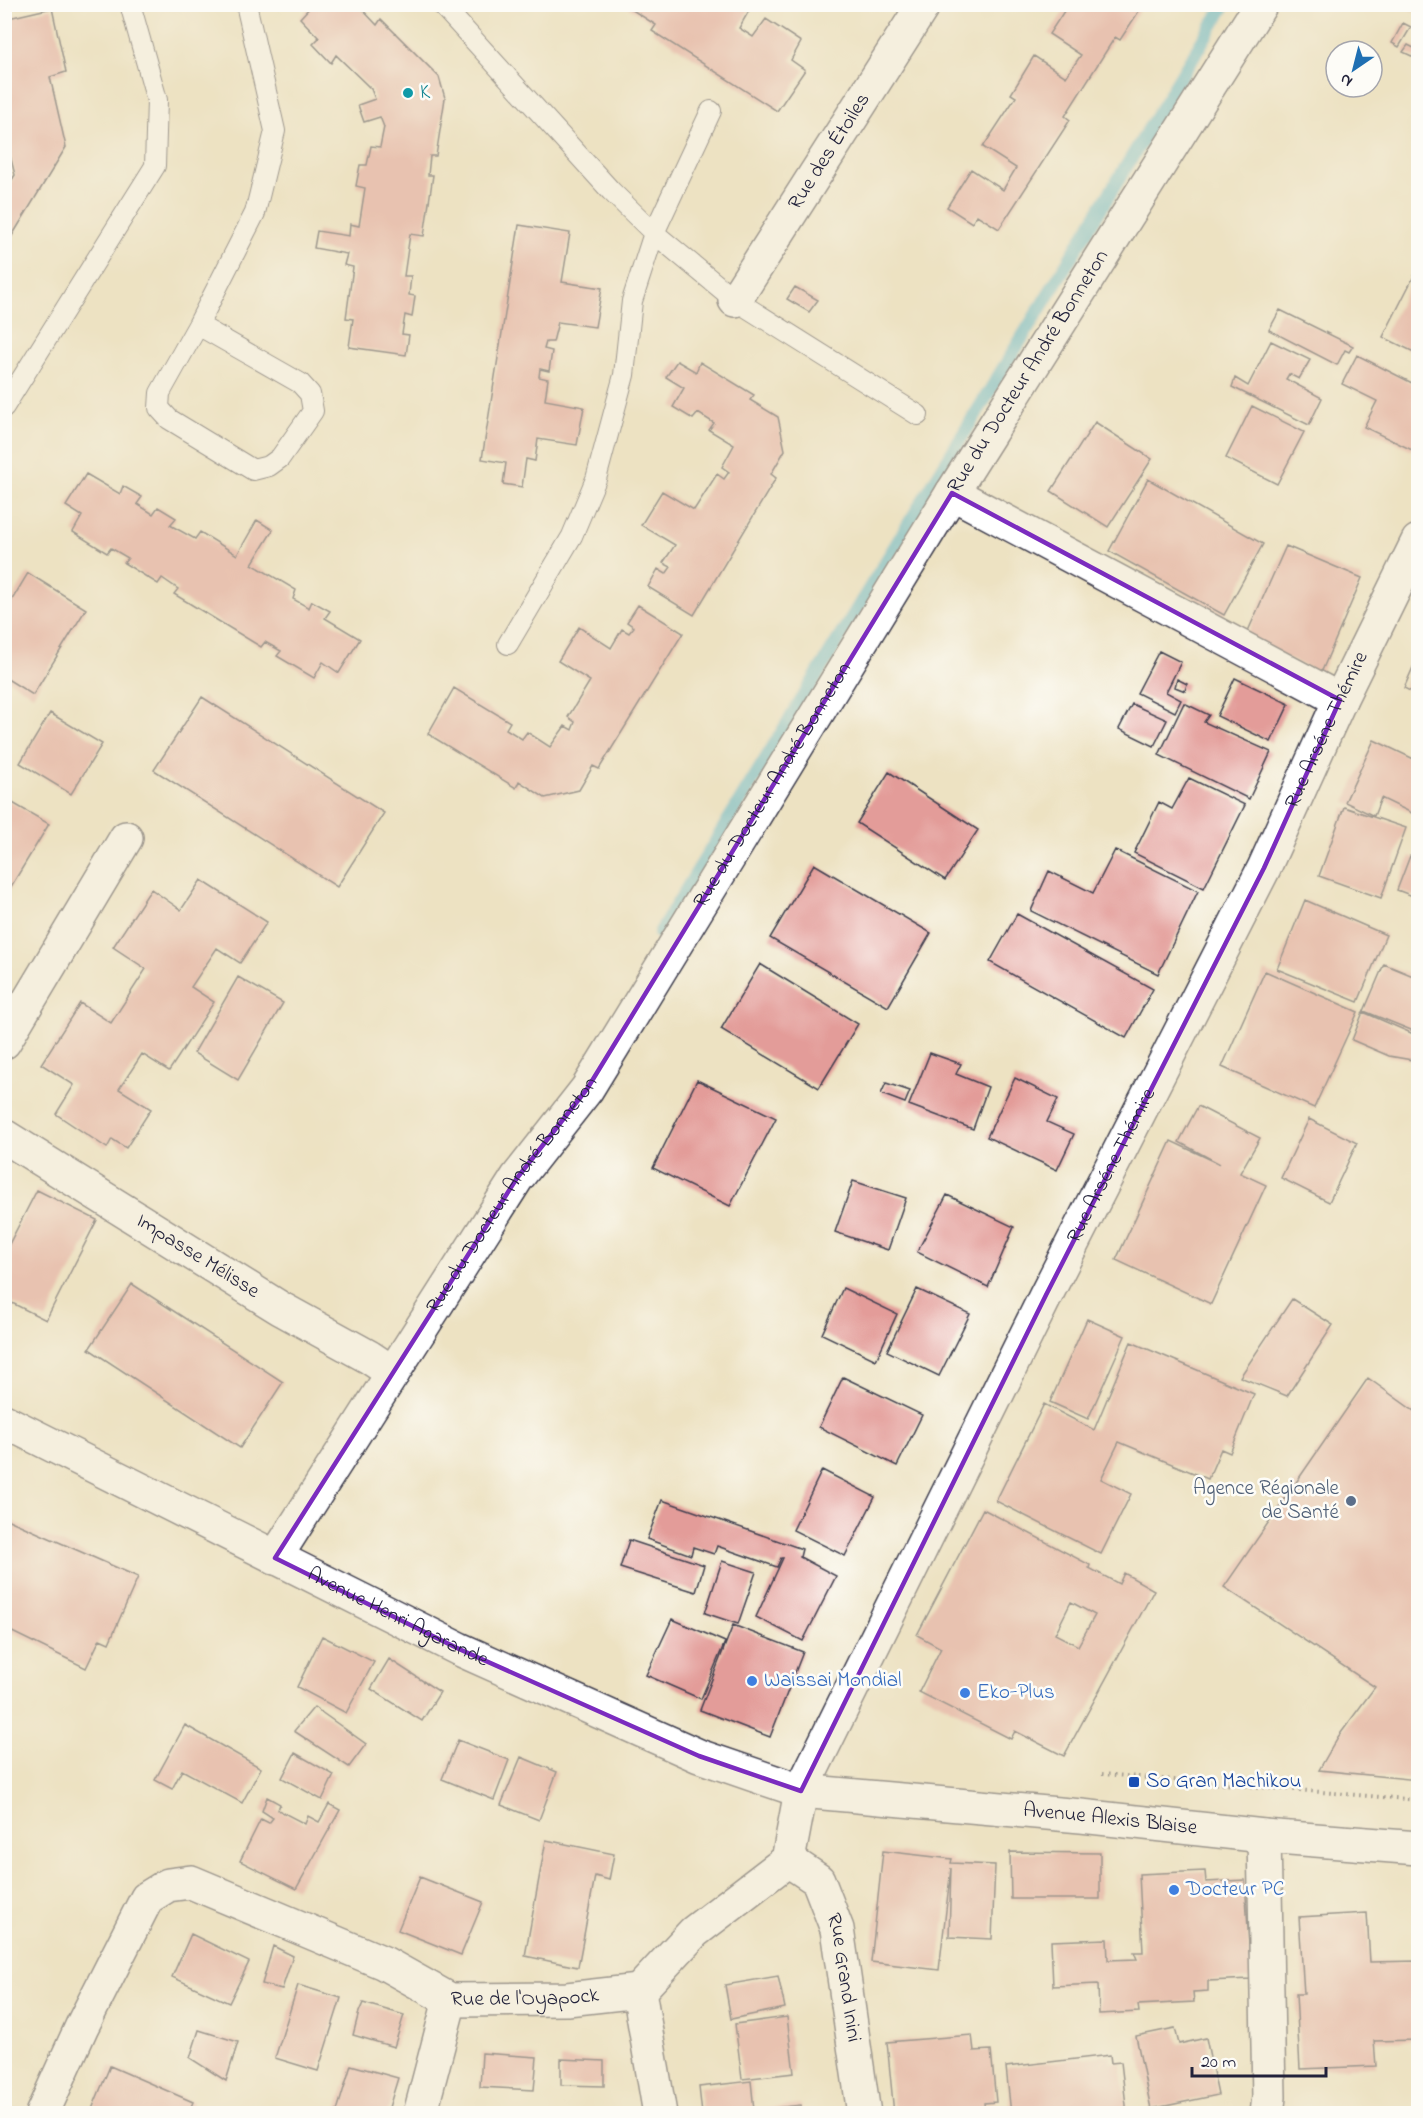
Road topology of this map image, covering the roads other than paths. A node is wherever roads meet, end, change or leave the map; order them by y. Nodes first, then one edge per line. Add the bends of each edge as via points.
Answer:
1 (130, 4) edge
2 (246, 4) edge
3 (441, 4) edge
4 (924, 4) edge
5 (1261, 4) edge
6 (711, 111) dead end
7 (654, 233) junction
8 (735, 300) junction
9 (198, 325) junction
10 (4, 407) edge
11 (918, 415) dead end
12 (952, 492) junction
13 (1419, 541) edge
14 (508, 644) dead end
15 (1340, 700) junction
16 (126, 838) dead end
17 (4, 1042) edge
18 (4, 1136) edge
19 (393, 1373) junction
20 (4, 1421) edge
21 (275, 1558) junction
22 (801, 1791) junction
23 (1264, 1836) junction
24 (1419, 1848) edge
25 (788, 1860) junction
26 (639, 1991) junction
27 (450, 2000) junction
28 (42, 2114) edge
29 (420, 2114) edge
30 (660, 2114) edge
31 (864, 2114) edge
32 (1267, 2114) edge

1 - 10 lane via 157,100 155,166
2 - 9 lane via 275,131 255,213
3 - 7 lane via 610,191
4 - 8 street, Rue des Étoiles
5 - 12 street, Rue du Docteur André Bonneton
6 - 7 lane
7 - 8 lane
7 - 14 lane via 632,301 624,375 596,478 572,536
8 - 11 lane
9 - 9 lane via 300,383 310,394 313,411 280,458 269,466 253,470 169,419 159,408 160,393
12 - 15 street
12 - 19 street, Rue du Docteur André Bonneton via 587,1089 517,1178
13 - 15 street, Rue Arséne Thémire
15 - 22 street, Rue Arséne Thémire via 1264,868 1046,1295
16 - 17 street
18 - 19 street, Impasse Mélisse via 280,1308
19 - 21 street, Rue du Docteur André Bonneton
20 - 21 street, Avenue Henri Agarande
21 - 22 street, Avenue Henri Agarande via 480,1658 699,1756
22 - 23 street, Avenue Alexis Blaise
22 - 25 street
23 - 24 street, Avenue Alexis Blaise
23 - 32 street
25 - 26 street via 694,1932
25 - 31 street, Rue Grand Inini via 818,1880 837,1929
26 - 27 street, Rue de l'Oyapock via 567,1999
26 - 30 street
27 - 28 street, Rue de l'Oyapock via 384,1963 191,1882 168,1886 147,1898
27 - 29 street

